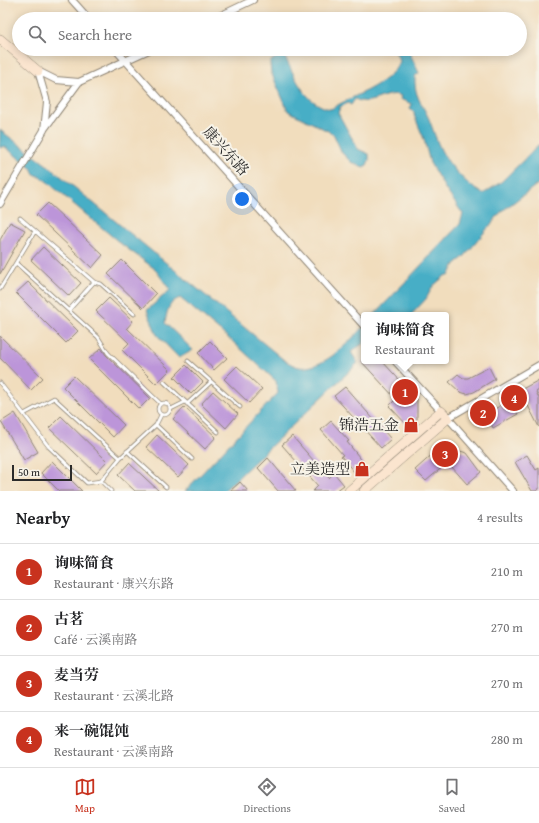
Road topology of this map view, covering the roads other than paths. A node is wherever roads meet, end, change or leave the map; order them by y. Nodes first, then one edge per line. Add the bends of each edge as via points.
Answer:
1 (72, 0) edge
2 (253, 0) edge
3 (83, 12) edge
4 (228, 12) edge
5 (0, 39) edge
6 (12, 49) edge
7 (20, 56) edge
8 (121, 56) edge
9 (136, 56) edge
10 (126, 61) junction
11 (38, 71) junction
12 (79, 82) junction
13 (44, 130) junction
14 (0, 204) edge
15 (20, 218) dead end
16 (35, 231) junction
17 (16, 263) junction
18 (94, 282) junction
19 (0, 289) edge
20 (68, 310) junction
21 (134, 314) dead end
22 (361, 322) edge
23 (188, 361) dead end
24 (398, 364) edge
25 (539, 365) edge
26 (164, 382) dead end
27 (211, 382) junction
28 (0, 383) edge
29 (186, 403) junction
30 (161, 404) junction
31 (240, 407) dead end
32 (171, 409) junction
33 (441, 411) junction
34 (24, 414) junction
35 (161, 415) junction
36 (448, 418) junction
37 (156, 425) junction
38 (218, 432) dead end
39 (127, 451) junction
40 (120, 458) junction
41 (192, 459) dead end
42 (101, 481) junction
43 (166, 487) dead end
44 (111, 491) edge
45 (349, 491) edge
46 (364, 491) edge
47 (513, 491) edge

1 - 3 street
2 - 4 street
5 - 6 street
7 - 11 street
8 - 10 street, 康兴东路
9 - 10 street
10 - 12 street
10 - 22 street, 康兴东路
11 - 12 street via 56,80
11 - 13 street via 47,102
12 - 13 street
13 - 14 street
15 - 16 lane
16 - 17 lane
16 - 18 lane
17 - 19 lane
17 - 20 lane
18 - 20 lane
18 - 21 lane via 101,284
20 - 30 lane via 98,337 108,353
23 - 27 lane
24 - 33 street
25 - 36 street
26 - 29 lane
27 - 29 lane
27 - 31 lane
28 - 34 lane
29 - 32 lane
29 - 38 lane
30 - 32 lane via 168,404
30 - 35 lane via 157,409
32 - 35 lane via 164,416
33 - 36 street
33 - 45 street
34 - 40 lane via 54,398
34 - 42 lane via 49,447 87,483
35 - 37 lane
36 - 46 street
36 - 47 street
37 - 39 lane
37 - 41 lane
39 - 40 lane
39 - 43 lane
40 - 42 lane
42 - 44 lane

